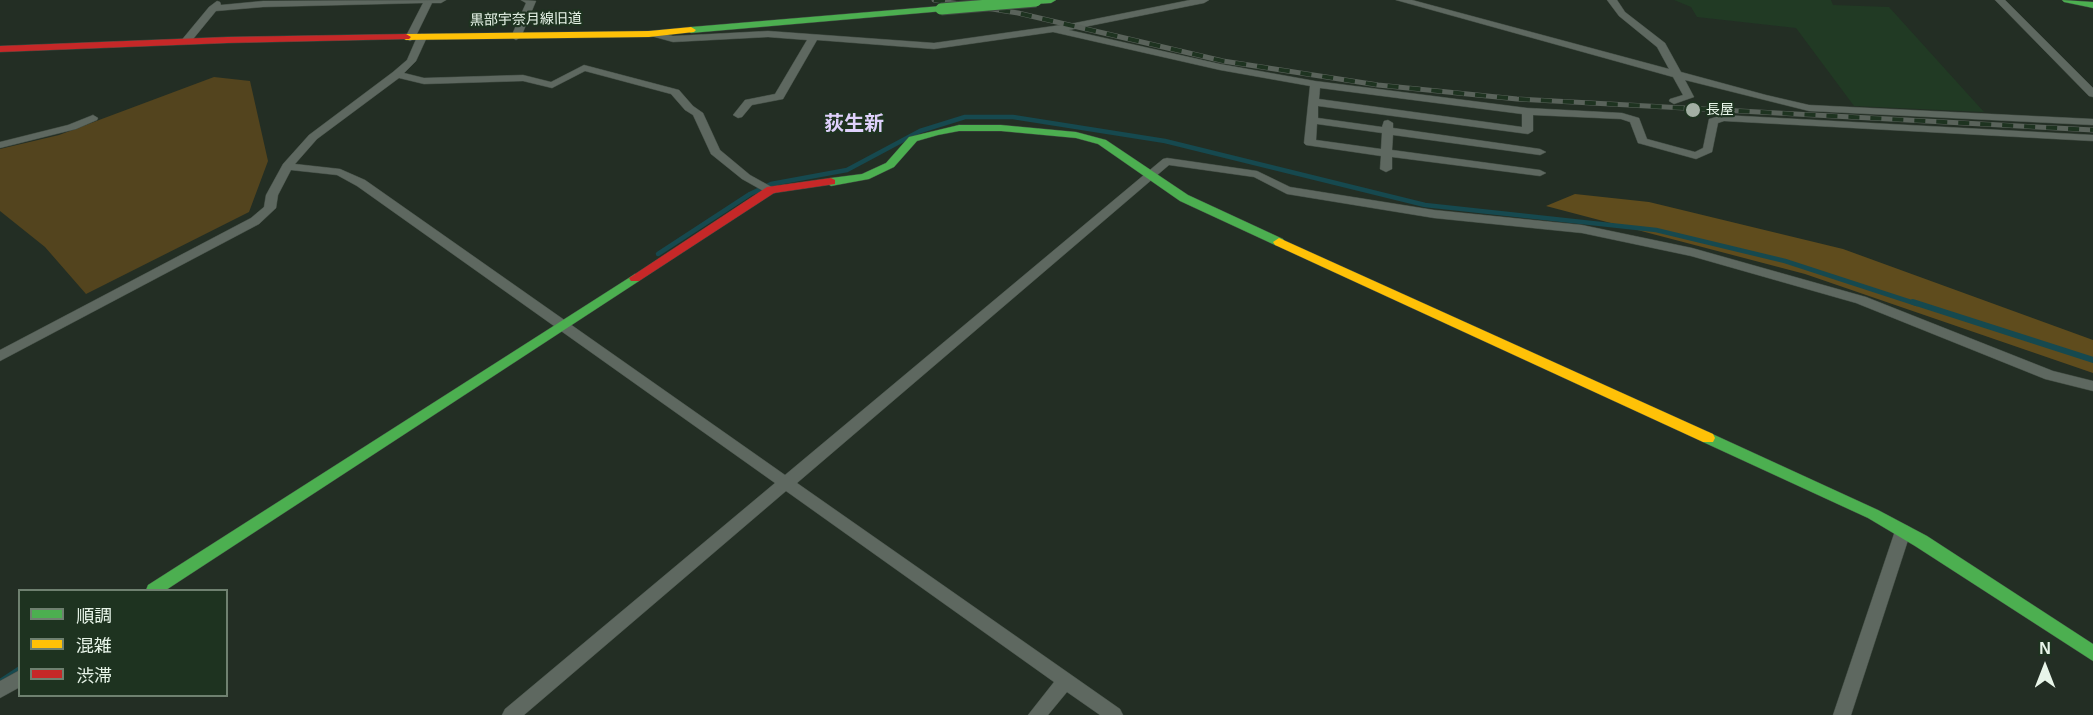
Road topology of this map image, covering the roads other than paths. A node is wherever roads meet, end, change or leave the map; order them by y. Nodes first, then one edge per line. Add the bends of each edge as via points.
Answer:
1 (221, 0) edge
2 (441, 0) edge
3 (526, 0) edge
4 (1051, 0) edge
5 (1204, 0) edge
6 (1401, 0) edge
7 (1612, 0) edge
8 (2000, 0) edge
9 (2067, 0) edge
10 (429, 1) edge
11 (1036, 1) edge
12 (2093, 5) edge
13 (212, 9) junction
14 (1052, 29) junction
15 (649, 34) junction
16 (416, 37) junction
17 (516, 37) junction
18 (813, 38) junction
19 (185, 42) junction
20 (0, 49) edge
21 (1676, 73) junction
22 (397, 74) junction
23 (1315, 84) junction
24 (1390, 94) junction
25 (2093, 94) edge
26 (1674, 100) dead end
27 (1314, 102) junction
28 (1463, 103) junction
29 (1527, 111) junction
30 (1390, 112) junction
31 (738, 115) dead end
32 (93, 118) dead end
33 (1312, 120) junction
34 (1456, 122) junction
35 (2093, 122) edge
36 (1388, 131) junction
37 (2093, 138) edge
38 (1455, 141) junction
39 (0, 145) edge
40 (1540, 152) dead end
41 (1387, 153) junction
42 (1456, 162) junction
43 (287, 166) junction
44 (1386, 169) dead end
45 (1151, 173) junction
46 (1540, 173) dead end
47 (771, 190) junction
48 (562, 326) junction
49 (0, 356) edge
50 (2093, 386) edge
51 (786, 481) junction
52 (1903, 531) junction
53 (157, 589) edge
54 (2093, 653) edge
55 (18, 679) edge
56 (1066, 681) junction
57 (0, 690) edge
58 (511, 715) edge
59 (1037, 715) edge
60 (1114, 715) edge
61 (1842, 715) edge

1 - 13 street
2 - 10 street
3 - 17 street via 531,0
4 - 11 street, 黒部宇奈月線旧道
5 - 14 street
6 - 21 street
7 - 21 street via 1622,14 1661,45
8 - 25 street
9 - 12 street
10 - 13 street via 263,4
10 - 16 street
11 - 15 street, 黒部宇奈月線旧道, bridge
13 - 19 street
14 - 18 street via 934,46
14 - 23 street
15 - 17 street, 黒部宇奈月線旧道
15 - 18 street via 673,39 768,34
16 - 17 street, 黒部宇奈月線旧道
16 - 19 street, 黒部宇奈月線旧道
16 - 22 street via 411,60
18 - 31 street via 779,97 749,102
19 - 20 street, 黒部宇奈月線旧道
21 - 26 street via 1689,97
21 - 35 street via 1809,108
22 - 43 street via 313,137
22 - 47 street via 424,81 523,78 552,85 584,68 665,88 698,113 715,152 746,177
23 - 24 street
23 - 27 street
24 - 28 street
24 - 30 street
27 - 30 street
27 - 33 street
28 - 29 street
28 - 34 street via 1462,116
29 - 34 street via 1528,131
29 - 37 street via 1622,116 1635,120 1642,141 1696,156 1708,150 1713,121 1723,118
30 - 34 street
30 - 36 street
32 - 39 street
33 - 36 street
33 - 41 street via 1310,143
34 - 38 street
36 - 38 street
36 - 41 street
38 - 40 street
38 - 42 street
41 - 42 street
41 - 44 street
42 - 46 street
43 - 48 street via 340,172 361,183
43 - 49 street via 272,195 270,208 255,221
45 - 47 street via 1102,142 1077,135 959,128 913,139 890,165 865,177
45 - 50 street via 1167,160 1204,165 1257,174 1287,190 1434,214 1582,229 1692,252 1861,300 2050,375
45 - 51 street
45 - 52 street via 1184,198
47 - 48 street
48 - 51 street
48 - 53 street
51 - 56 street
51 - 58 street
52 - 54 street
52 - 61 street
55 - 57 street
56 - 59 street
56 - 60 street

